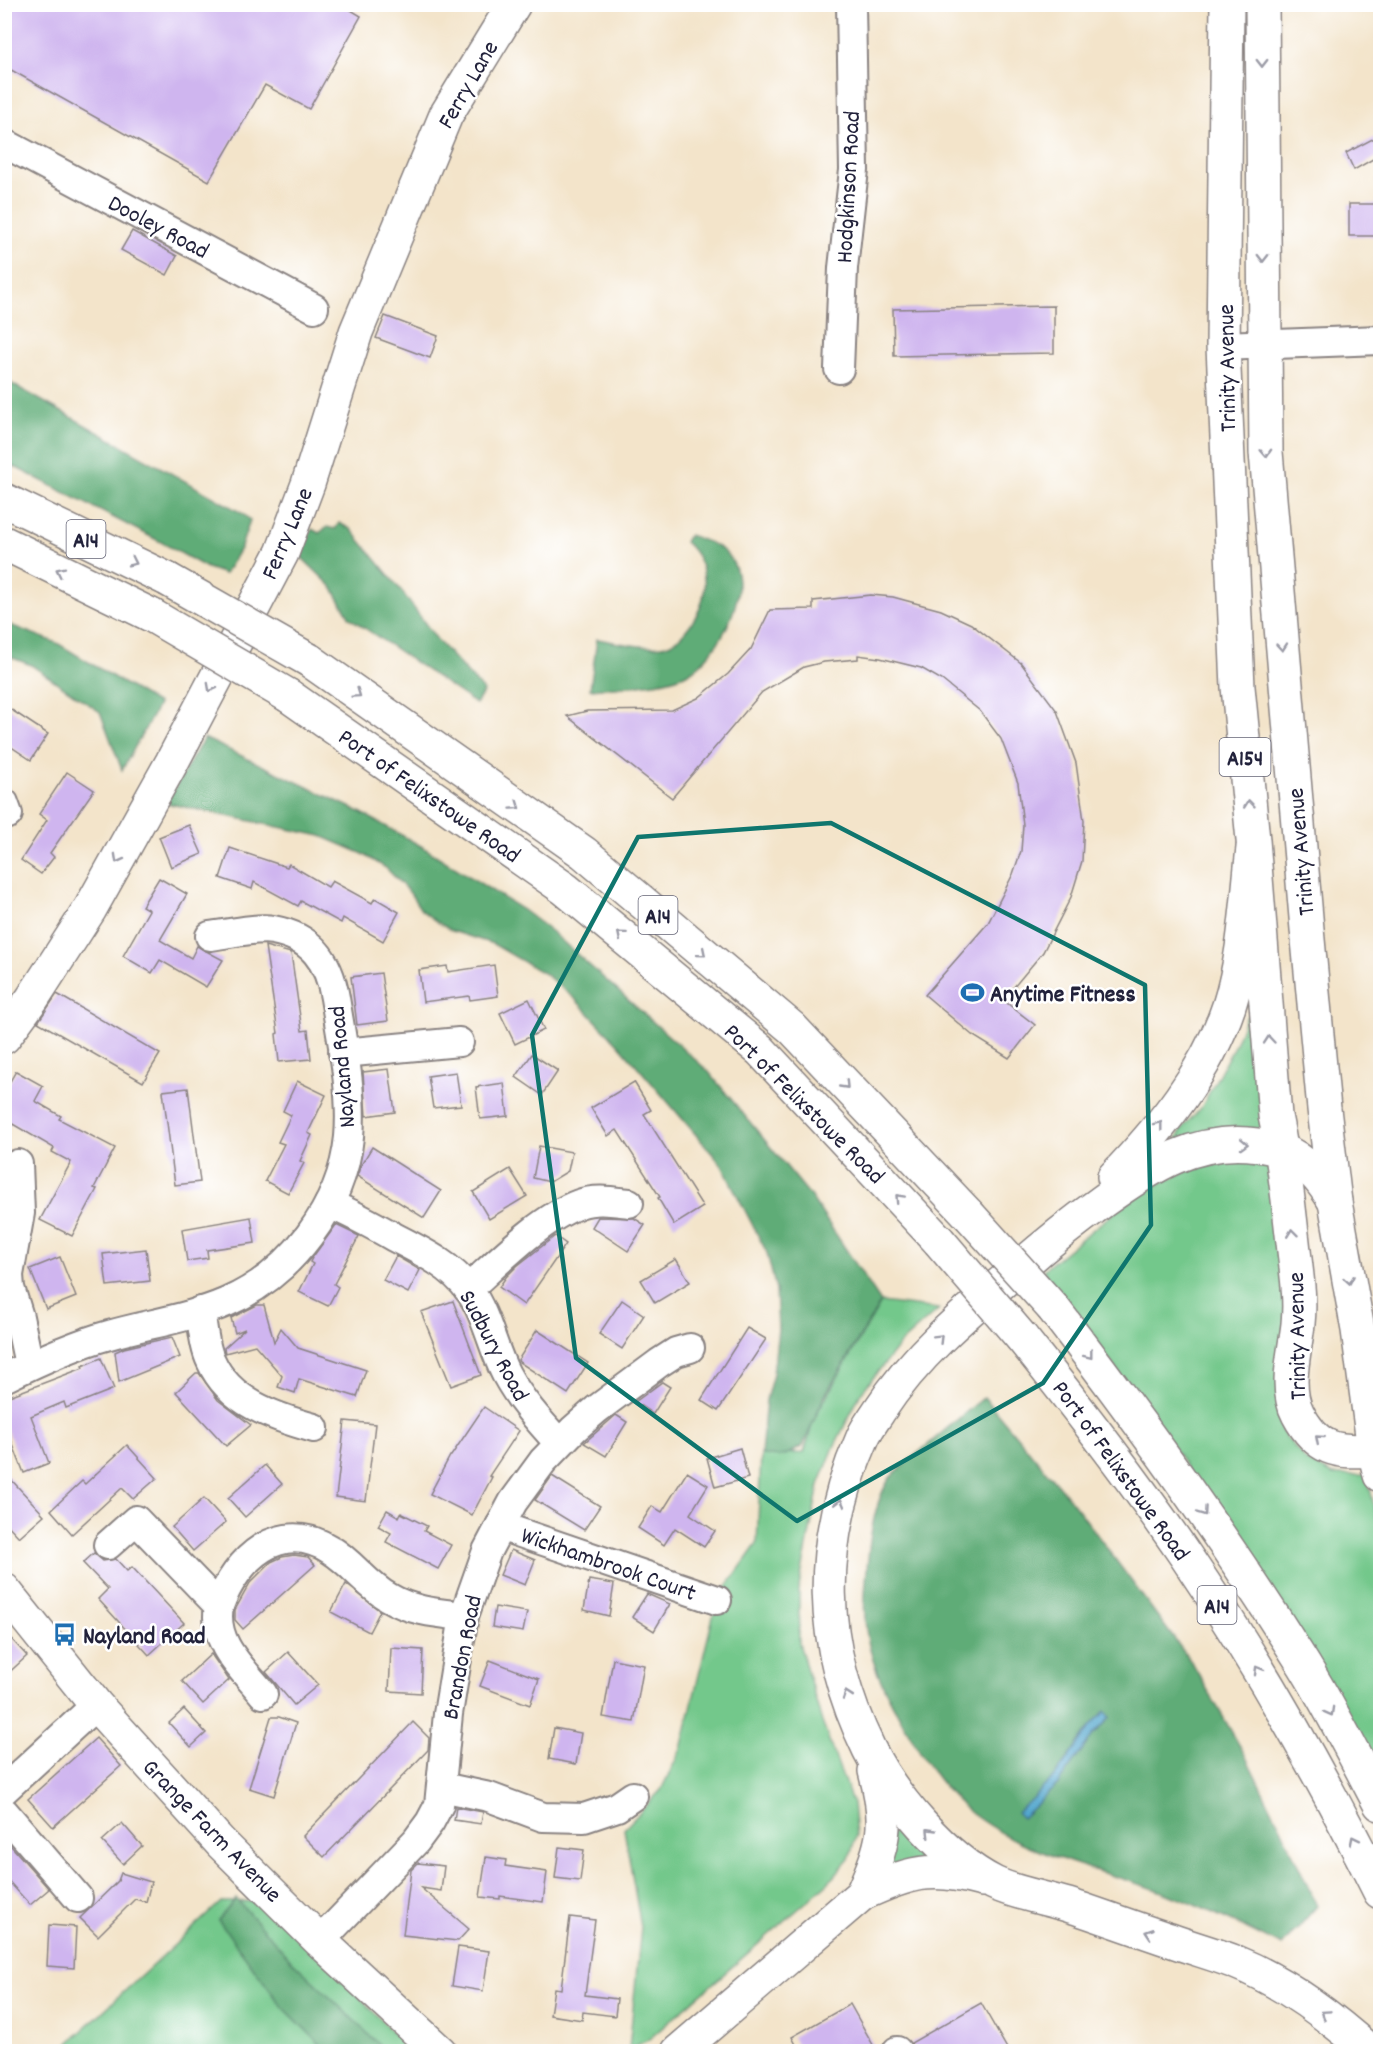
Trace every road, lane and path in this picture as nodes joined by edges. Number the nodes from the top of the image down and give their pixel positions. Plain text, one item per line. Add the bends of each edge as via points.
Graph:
1 (514, 4) edge
2 (851, 4) edge
3 (1227, 4) edge
4 (1262, 4) edge
5 (4, 143) edge
6 (314, 308) dead end
7 (1380, 340) edge
8 (1264, 345) junction
9 (1223, 346) junction
10 (839, 369) dead end
11 (4, 500) edge
12 (4, 543) edge
13 (1253, 848) junction
14 (210, 936) dead end
15 (4, 1037) edge
16 (459, 1042) dead end
17 (343, 1053) junction
18 (1282, 1150) junction
19 (18, 1164) dead end
20 (1335, 1202) junction
21 (629, 1203) dead end
22 (329, 1204) junction
23 (1063, 1230) junction
24 (468, 1289) junction
25 (200, 1311) junction
26 (1358, 1330) junction
27 (690, 1348) dead end
28 (17, 1371) edge
29 (1380, 1374) edge
30 (314, 1428) dead end
31 (559, 1443) junction
32 (1378, 1458) edge
33 (500, 1526) junction
34 (108, 1545) dead end
35 (4, 1590) edge
36 (717, 1600) dead end
37 (219, 1606) junction
38 (464, 1616) junction
39 (263, 1694) dead end
40 (96, 1705) junction
41 (869, 1749) junction
42 (442, 1787) junction
43 (4, 1790) edge
44 (633, 1796) dead end
45 (1380, 1804) edge
46 (4, 1812) edge
47 (995, 1883) junction
48 (1380, 1892) edge
49 (862, 1893) junction
50 (78, 1898) dead end
51 (320, 1941) junction
52 (440, 2052) edge
53 (678, 2052) edge
54 (1370, 2052) edge

1 -> 15 main road, Ferry Lane via 446,116 356,332 282,553 90,909
2 - 10 street, Hodgkinson Road via 854,170 843,268
3 - 9 main road, Trinity Avenue / A154
4 -> 8 main road, Trinity Avenue / A154
5 - 6 street, Dooley Road
7 - 8 street
8 - 9 street
8 -> 20 main road, Trinity Avenue / A154 via 1267,464
13 -> 9 main road, Trinity Avenue / A154 via 1238,687
11 -> 45 main road, Port of Felixstowe Road / A14, bridge via 167,579 309,660 584,853 792,1028 1053,1308 1117,1391 1233,1555 1300,1659
48 -> 12 main road, Port of Felixstowe Road / A14, bridge via 1241,1642 1171,1535 1022,1338 939,1241 760,1050 565,889 289,696 151,615
18 -> 13 main road, Trinity Avenue / A154 via 1275,1116
23 -> 13 main road via 1140,1150 1177,1103 1211,1048 1229,1006 1239,963
14 - 17 street, Nayland Road via 271,929 318,952 332,982
16 - 17 street
17 - 22 street, Nayland Road via 349,1136 339,1182
18 - 20 main road via 1318,1177
23 -> 18 main road via 1143,1172 1193,1149 1253,1144
32 -> 18 main road, Trinity Avenue / A154 via 1321,1443 1306,1426 1292,1398 1300,1306
19 - 28 street via 20,1213 9,1275 21,1324
20 -> 26 main road, Trinity Avenue / A154
21 - 24 street via 601,1200 579,1204 554,1217
22 - 24 street, Sudbury Road via 428,1255
22 - 25 street, Nayland Road via 305,1240 274,1272 227,1302
41 -> 23 main road via 840,1674 830,1630 832,1538 849,1471 865,1432 922,1356 957,1320
24 - 31 street, Sudbury Road via 519,1396
25 - 28 street, Nayland Road via 108,1335
25 - 30 street via 210,1359 231,1389 266,1412
26 - 29 street
26 - 32 main road, Trinity Avenue / A154
27 - 31 street, Brandon Road via 658,1364
31 - 33 street, Brandon Road via 528,1479
33 - 36 street, Wickhambrook Court
33 - 38 street, Brandon Road
34 - 37 street via 136,1520
35 - 40 main road, Grange Farm Avenue
37 - 38 street via 233,1576 261,1547 301,1538 315,1540 332,1550 385,1596 400,1604
37 - 39 street via 218,1633
38 - 42 street, Brandon Road via 448,1714
40 - 43 street
40 - 51 main road, Grange Farm Avenue via 221,1843
47 -> 41 main road via 957,1858 930,1833 884,1776
41 - 49 main road via 884,1806 884,1831
42 - 44 street via 489,1797 543,1817 563,1818 600,1814
42 - 51 street, Brandon Road via 439,1805 416,1842
46 - 50 street
47 - 49 main road via 965,1875 924,1872 899,1877
54 -> 47 main road via 1340,2024 1238,1963
49 - 53 main road
51 - 52 main road, Grange Farm Avenue

